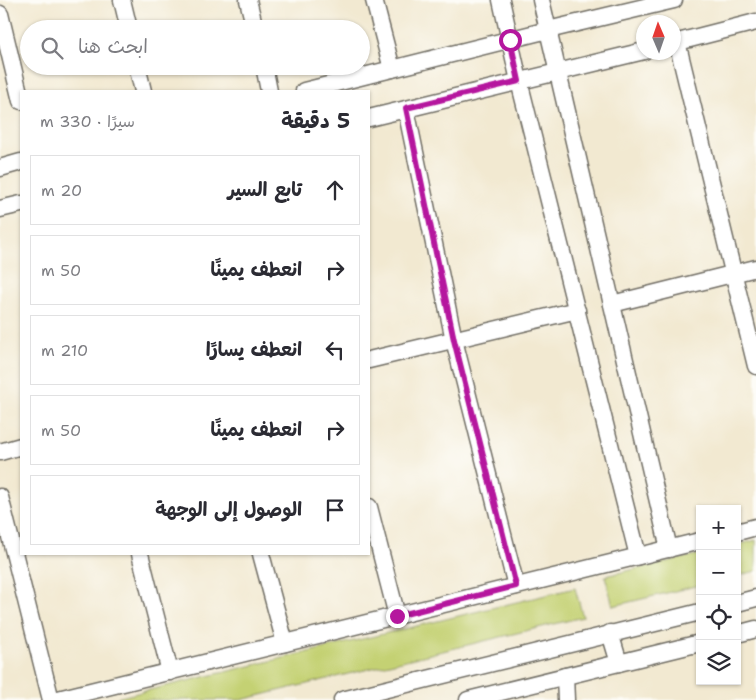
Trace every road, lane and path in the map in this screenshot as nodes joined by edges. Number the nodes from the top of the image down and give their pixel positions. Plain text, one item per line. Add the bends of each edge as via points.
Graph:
1 (122, 0) edge
2 (248, 0) edge
3 (374, 0) edge
4 (501, 0) edge
5 (541, 0) edge
6 (672, 0) edge
7 (0, 14) edge
8 (127, 20) edge
9 (253, 20) edge
10 (756, 22) edge
11 (548, 30) junction
12 (510, 40) junction
13 (681, 41) edge
14 (636, 53) edge
15 (679, 60) edge
16 (392, 69) junction
17 (558, 72) junction
18 (370, 74) edge
19 (139, 75) edge
20 (266, 75) edge
21 (368, 75) edge
22 (519, 81) junction
23 (143, 90) edge
24 (270, 90) edge
25 (308, 90) edge
26 (20, 97) edge
27 (406, 108) junction
28 (370, 118) edge
29 (20, 162) edge
30 (0, 168) edge
31 (20, 204) edge
32 (0, 209) edge
33 (756, 268) edge
34 (734, 274) junction
35 (612, 304) junction
36 (576, 310) junction
37 (454, 340) junction
38 (370, 360) edge
39 (756, 366) edge
40 (20, 446) edge
41 (0, 452) edge
42 (0, 497) edge
43 (370, 511) edge
44 (756, 527) edge
45 (741, 531) edge
46 (696, 542) edge
47 (669, 549) junction
48 (140, 555) edge
49 (261, 555) edge
50 (638, 556) junction
51 (516, 586) junction
52 (756, 598) edge
53 (741, 602) edge
54 (696, 613) edge
55 (397, 616) junction
56 (756, 629) edge
57 (610, 633) junction
58 (741, 633) edge
59 (285, 643) junction
60 (696, 644) edge
61 (619, 663) junction
62 (170, 672) junction
63 (565, 676) junction
64 (52, 700) edge
65 (342, 700) edge
66 (468, 700) edge
67 (566, 700) edge

1 - 8 street
2 - 9 street
3 - 16 street
4 - 12 street
5 - 11 street
6 - 11 street
7 - 26 street
10 - 13 street
11 - 12 street
11 - 17 street
12 - 16 street
12 - 22 street
14 - 17 street
15 - 34 street
16 - 18 street
17 - 22 street
17 - 35 street
19 - 23 street
20 - 24 street
21 - 25 street
22 - 27 street
22 - 36 street
27 - 28 street
27 - 37 street
29 - 30 street
31 - 32 street
33 - 34 street
34 - 35 street
34 - 39 street
35 - 47 street
36 - 37 street
36 - 50 street
37 - 38 street
37 - 51 street
40 - 41 street
42 - 64 street
43 - 55 street
44 - 45 street
46 - 47 street
47 - 50 street
48 - 62 street
49 - 59 street
50 - 51 street
51 - 55 street
52 - 53 street
54 - 57 street
55 - 59 street
56 - 58 street
57 - 61 street
57 - 65 street
59 - 62 street
60 - 61 street
61 - 63 street
62 - 64 street
63 - 66 street
63 - 67 street

